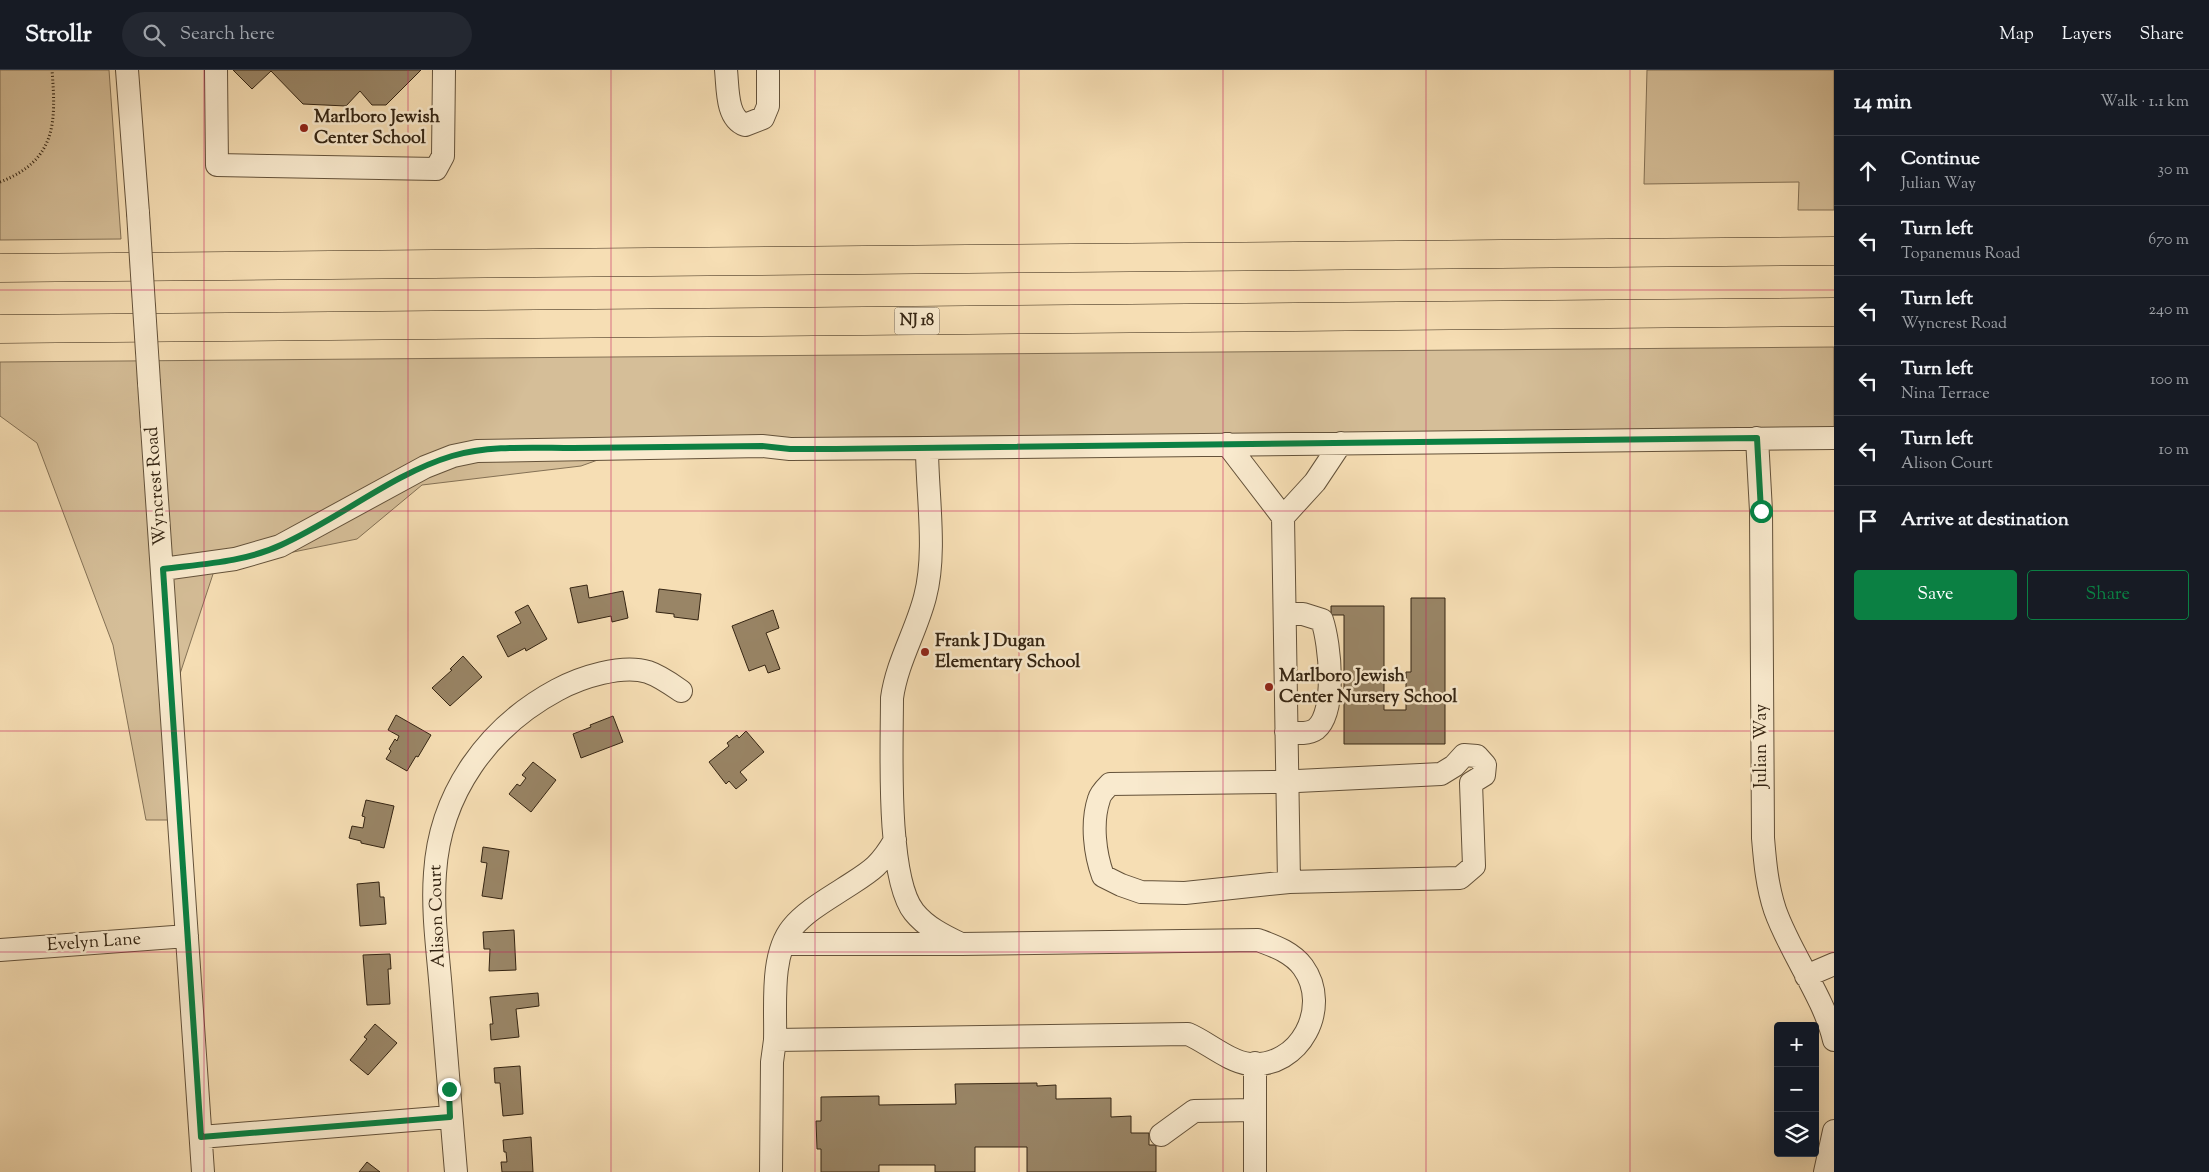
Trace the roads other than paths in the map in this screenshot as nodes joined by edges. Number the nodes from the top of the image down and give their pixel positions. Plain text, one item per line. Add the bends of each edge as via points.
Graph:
1 (127, 70) edge
2 (216, 70) edge
3 (444, 70) edge
4 (726, 70) edge
5 (768, 70) edge
6 (1834, 251) edge
7 (0, 268) edge
8 (1834, 312) edge
9 (0, 329) edge
10 (1757, 438) junction
11 (1834, 438) edge
12 (1341, 442) junction
13 (1227, 444) junction
14 (927, 448) junction
15 (1283, 517) junction
16 (163, 569) junction
17 (1285, 614) junction
18 (681, 691) dead end
19 (1286, 732) junction
20 (1287, 781) junction
21 (895, 840) junction
22 (1289, 882) junction
23 (187, 936) junction
24 (784, 944) junction
25 (961, 944) junction
26 (0, 950) edge
27 (1834, 964) edge
28 (1806, 976) junction
29 (775, 1040) junction
30 (1834, 1040) edge
31 (1255, 1063) junction
32 (1255, 1110) junction
33 (450, 1117) junction
34 (1834, 1131) edge
35 (1161, 1135) dead end
36 (201, 1137) junction
37 (203, 1172) edge
38 (456, 1172) edge
39 (770, 1172) edge
40 (1255, 1172) edge
41 (1825, 1172) edge

1 - 16 street, Wyncrest Road, bridge
2 - 3 street via 217,165 436,169 443,156
4 - 5 street via 732,113 738,123 745,126 762,118 768,106
6 - 7 highway
8 - 9 highway, NJ 18
10 - 11 street
10 - 12 street
10 - 28 street, Julian Way via 1761,511 1763,838 1766,870 1776,911
12 - 13 street
12 - 15 street via 1315,482
13 - 14 street
13 - 15 street
14 - 16 street via 790,449 752,446 477,450 425,467 280,546 235,559
14 - 21 street via 931,561 925,596 894,678 892,698
15 - 17 street
16 - 23 street, Wyncrest Road
17 - 19 street
17 - 19 street via 1303,614 1322,620 1328,636 1330,702 1325,720 1315,730
18 - 33 street, Alison Court via 658,676 638,670 612,671 573,682 541,698 514,717 485,746 465,774 444,821 435,874
19 - 20 street
20 - 22 street
20 - 22 street via 1110,784 1099,798 1096,859 1103,876 1141,892 1185,893
20 - 22 street via 1441,774 1464,755 1477,756 1485,765 1484,775 1471,783 1474,866 1460,878
21 - 24 street via 884,859 871,872 809,912 791,929
21 - 25 street via 905,894 914,912 939,934
23 - 26 street, Evelyn Lane
23 - 36 street, Wyncrest Road
24 - 25 street
24 - 29 street via 778,957
25 - 31 street via 1258,940 1282,949 1303,966 1313,985 1315,1010 1307,1031 1292,1051 1272,1061
27 - 28 street
28 - 30 street, Julian Way
29 - 31 street via 1188,1034 1227,1056
29 - 39 street
31 - 32 street
32 - 35 street via 1194,1111
32 - 40 street
33 - 36 street
33 - 38 street, Alison Court
34 - 41 street
36 - 37 street, Wyncrest Road

